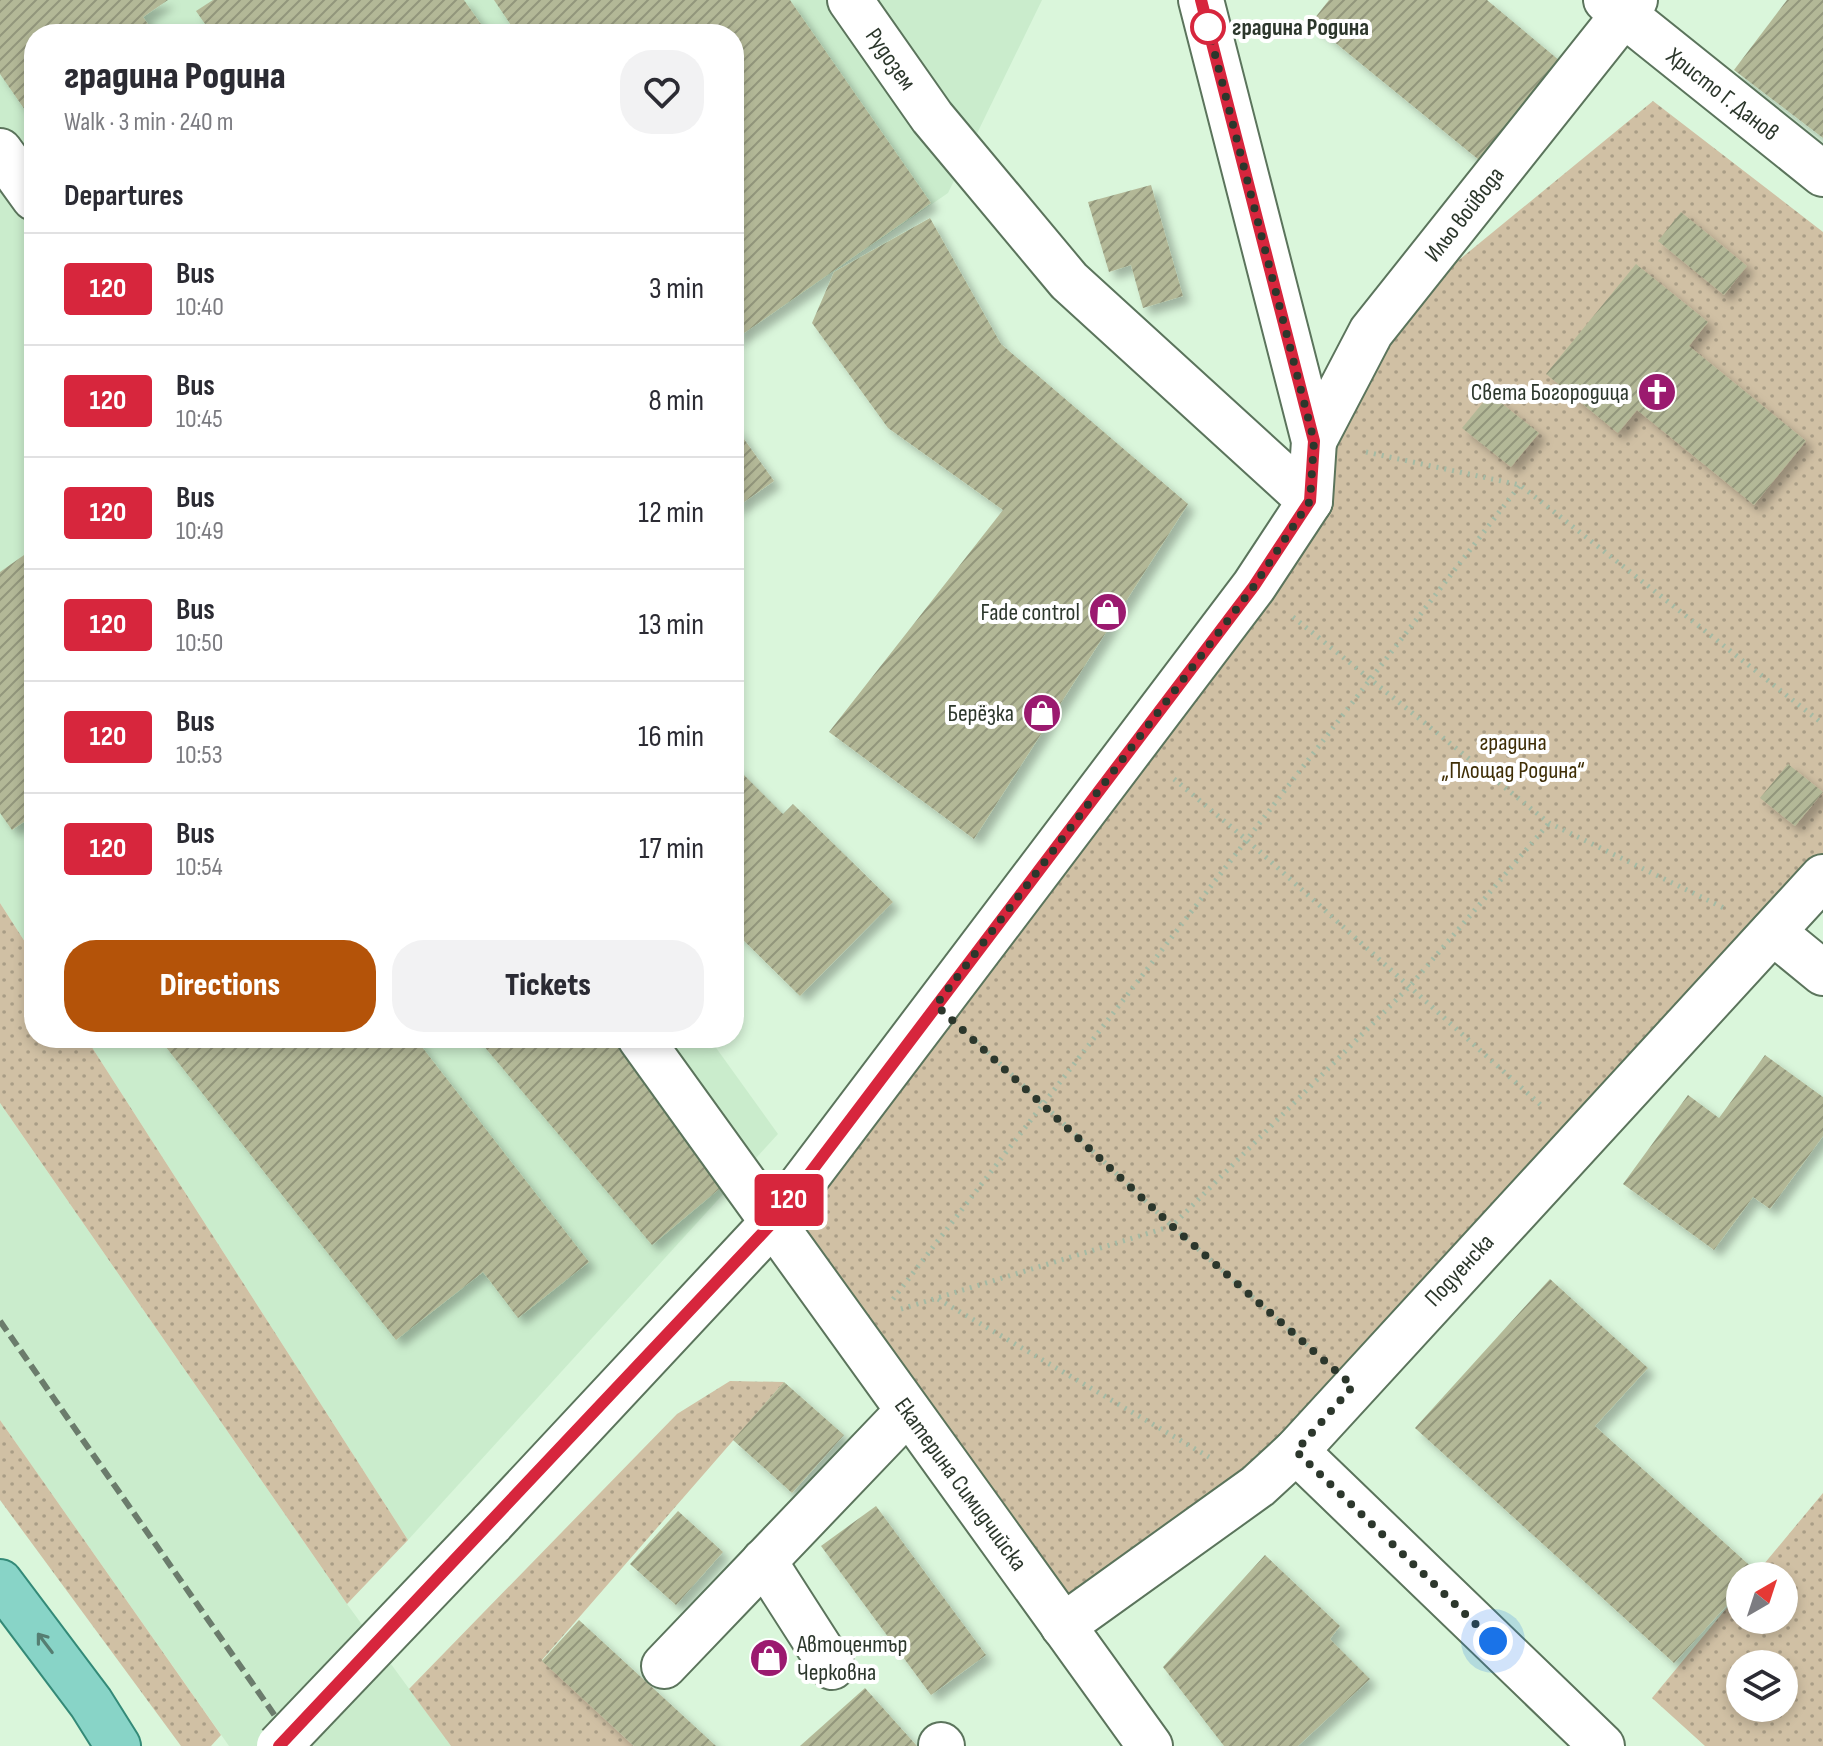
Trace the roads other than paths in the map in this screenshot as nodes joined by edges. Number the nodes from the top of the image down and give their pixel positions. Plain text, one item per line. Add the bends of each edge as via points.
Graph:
1 (850, 0) edge
2 (1201, 0) edge
3 (1621, 5) edge
4 (0, 151) edge
5 (1823, 174) edge
6 (24, 184) edge
7 (1314, 441) junction
8 (1310, 501) junction
9 (1823, 877) edge
10 (1773, 932) junction
11 (1823, 973) edge
12 (647, 1048) edge
13 (773, 1222) junction
14 (908, 1411) junction
15 (1296, 1451) junction
16 (764, 1561) junction
17 (0, 1582) edge
18 (1063, 1626) junction
19 (664, 1666) dead end
20 (832, 1667) dead end
21 (91, 1703) junction
22 (118, 1746) edge
23 (126, 1746) edge
24 (279, 1746) edge
25 (1150, 1746) edge
26 (1602, 1746) edge

1 - 8 street, Рудозем via 932,117 1069,281
2 - 7 street
3 - 5 street, Христо Г. Данов
3 - 7 street, Ильо войвода via 1371,332
4 - 6 street
7 - 8 street
8 - 13 street via 1254,586
9 - 10 street, Подуенска
10 - 11 street
10 - 15 street, Подуенска
12 - 13 street, Екатерина Симидчийска
13 - 14 street, Екатерина Симидчийска via 864,1320
13 - 24 street, bridge
14 - 16 street
14 - 18 street, Екатерина Симидчийска
15 - 18 street, Подуенска via 1258,1486
15 - 26 street
16 - 19 street
16 - 20 street
21 -> 17 main road
18 - 25 street, Екатерина Симидчийска
21 - 22 main road
21 - 23 main road

